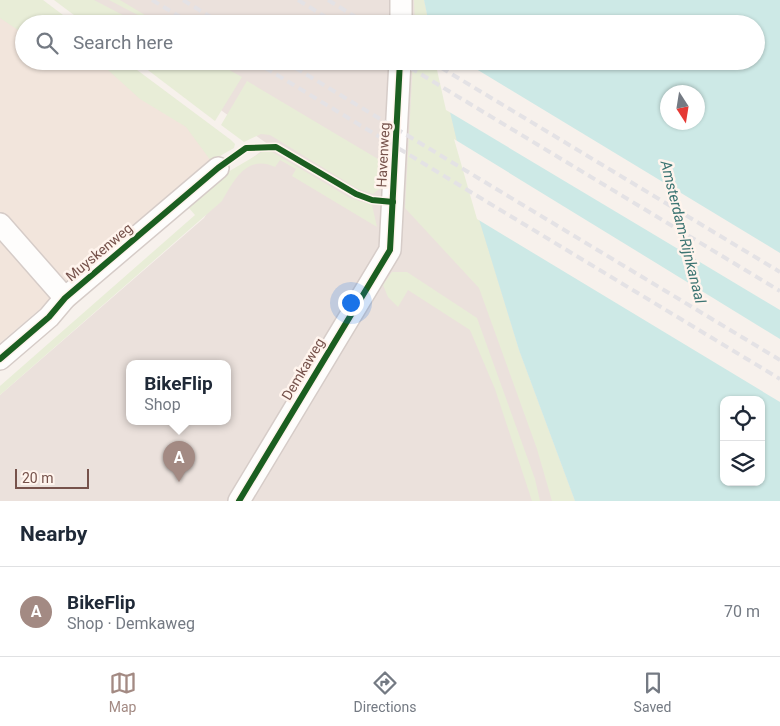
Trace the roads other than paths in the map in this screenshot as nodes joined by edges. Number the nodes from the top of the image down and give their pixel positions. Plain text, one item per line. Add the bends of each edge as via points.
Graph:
1 (401, 0) edge
2 (401, 15) edge
3 (400, 70) edge
4 (218, 168) dead end
5 (0, 224) edge
6 (390, 250) joint
7 (65, 298) junction
8 (0, 360) edge
9 (239, 501) edge

1 - 2 street
3 - 6 street, Havenweg
4 - 7 street, Muyskenweg
5 - 7 street
6 - 9 street, Demkaweg
7 - 8 street, Muyskenweg via 49,317

